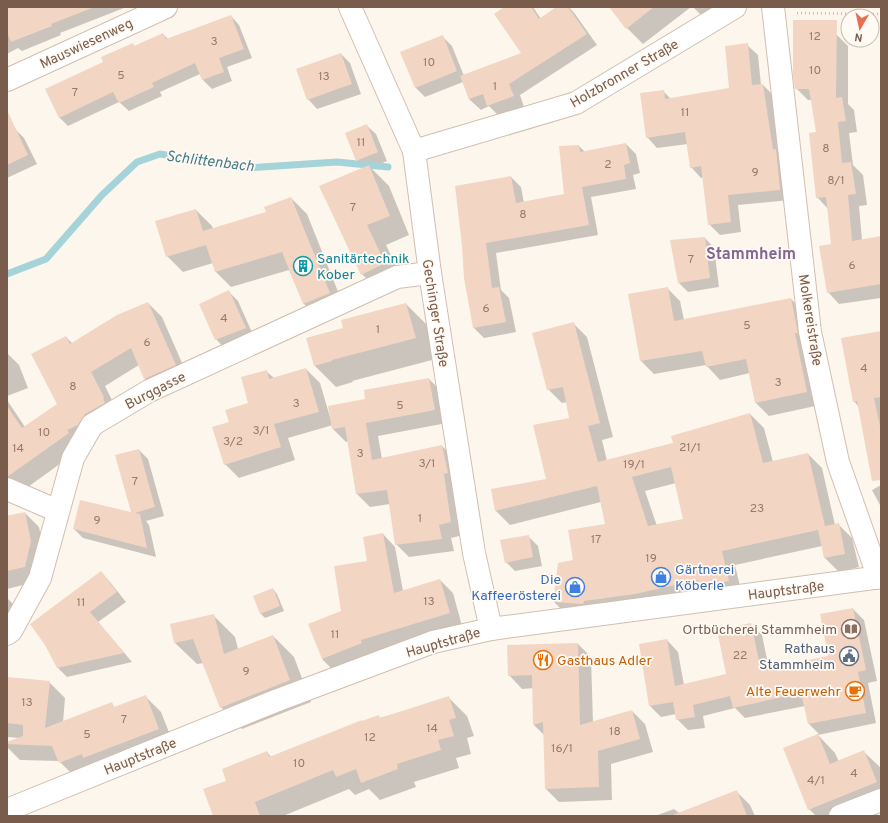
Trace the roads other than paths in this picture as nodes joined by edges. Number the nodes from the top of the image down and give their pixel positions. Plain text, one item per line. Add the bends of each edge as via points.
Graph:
1 (166, 7) edge
2 (350, 7) edge
3 (735, 7) edge
4 (774, 10) edge
5 (7, 80) edge
6 (414, 151) junction
7 (430, 273) junction
8 (7, 489) edge
9 (58, 511) junction
10 (878, 578) edge
11 (491, 629) junction
12 (7, 634) edge
13 (881, 800) edge
14 (7, 810) edge
15 (840, 816) edge

1 - 5 street, Mauswiesenweg
2 - 6 street, Gechinger Straße
3 - 6 street, Holzbronner Straße via 576,103
4 - 10 street, Molkereistraße via 810,332 838,462
6 - 7 street, Gechinger Straße
7 - 9 street, Burggasse via 397,277 149,391 92,425 73,458
7 - 11 street, Gechinger Straße via 474,553
8 - 9 street
9 - 12 street, Burggasse via 40,578
10 - 11 street, Hauptstraße
11 - 14 street, Hauptstraße via 433,642 278,700
13 - 15 street

